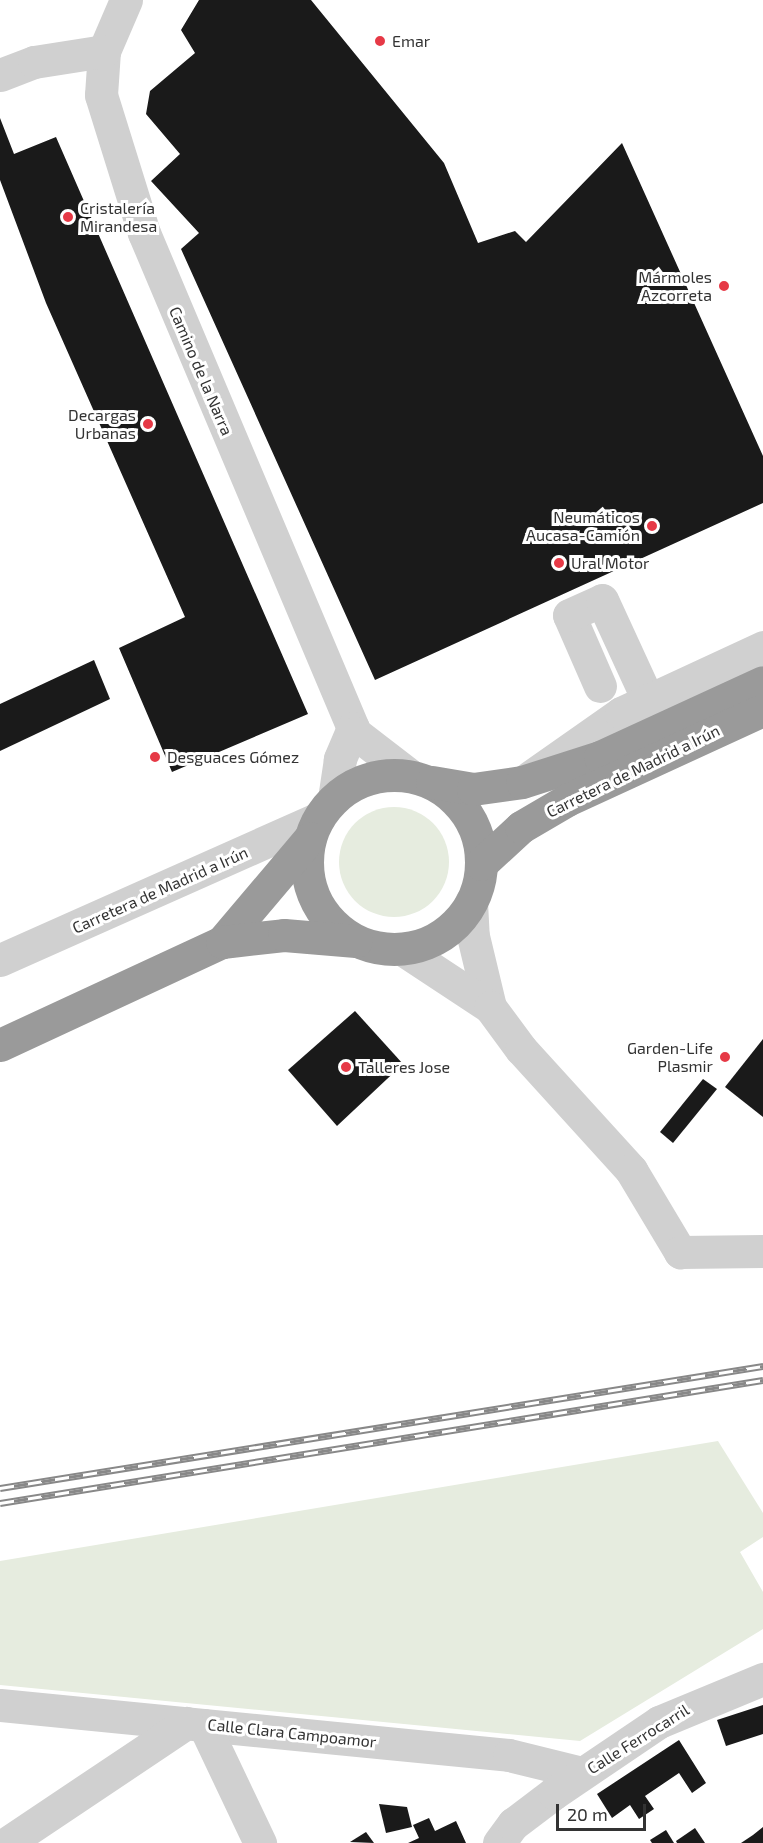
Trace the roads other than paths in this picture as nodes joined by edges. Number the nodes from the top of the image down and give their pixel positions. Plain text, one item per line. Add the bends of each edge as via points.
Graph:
1 (121, 3) edge
2 (104, 51) junction
3 (0, 75) edge
4 (763, 647) edge
5 (763, 682) edge
6 (600, 686) dead end
7 (648, 700) junction
8 (763, 710) edge
9 (355, 733) junction
10 (415, 777) junction
11 (522, 782) junction
12 (321, 819) junction
13 (481, 864) junction
14 (471, 902) junction
15 (358, 941) junction
16 (222, 942) junction
17 (402, 949) junction
18 (0, 960) edge
19 (490, 1007) junction
20 (0, 1045) edge
21 (763, 1251) edge
22 (763, 1679) edge
23 (0, 1705) edge
24 (195, 1724) junction
25 (582, 1773) junction
26 (8, 1843) edge
27 (260, 1843) edge
28 (499, 1843) edge

1 - 2 street, Camino de la Narra
2 - 3 street via 34,62
2 - 9 street, Camino de la Narra via 101,94 144,233 332,666
4 - 7 street, Carretera de Madrid a Irún
5 - 11 highway, Carretera de Madrid a Irún via 600,757
6 - 7 street via 570,615 602,600
7 - 11 street, Carretera de Madrid a Irún
8 - 13 highway, Carretera de Madrid a Irún via 567,800 520,828
9 - 10 street
9 - 12 street via 340,759
10 - 11 highway, Carretera de Madrid a Irún via 473,789
10 - 12 highway via 371,778
10 - 13 highway via 466,813
12 - 15 highway via 307,873 315,898 329,921
12 - 16 highway
12 - 18 street, Carretera de Madrid a Irún
13 - 14 highway
14 - 17 highway via 454,925 430,941
14 - 19 street via 473,936
15 - 16 highway via 284,935
15 - 17 highway
16 - 20 highway
17 - 19 street
19 - 21 street via 520,1049 632,1170 680,1252
22 - 25 street, Calle Ferrocarril via 695,1703
23 - 24 street, Calle Clara Campoamor
24 - 25 street, Calle Clara Campoamor via 509,1755
24 - 26 street
24 - 27 street
25 - 28 street, Calle Ferrocarril via 513,1824

